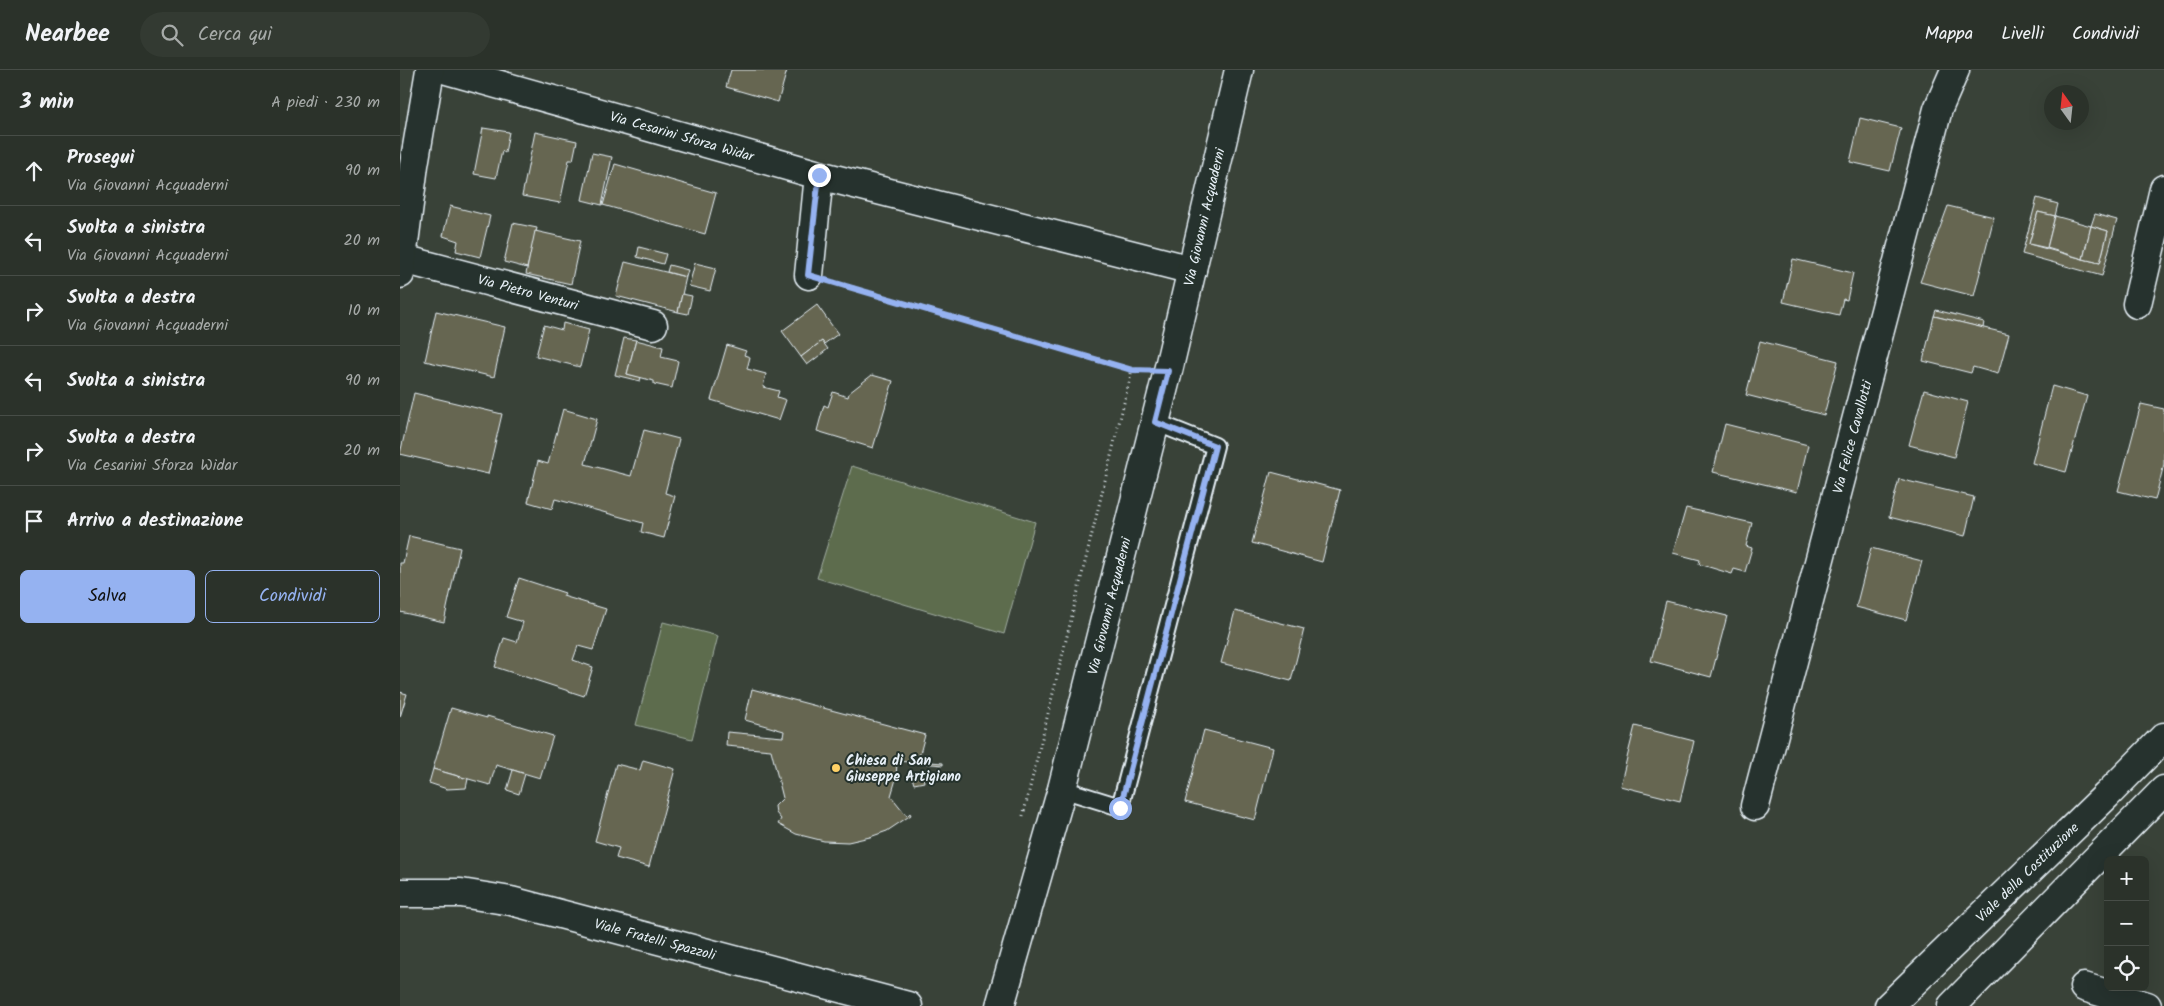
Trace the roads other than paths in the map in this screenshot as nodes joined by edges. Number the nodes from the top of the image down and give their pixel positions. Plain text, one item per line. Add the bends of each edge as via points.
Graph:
1 (430, 70) edge
2 (448, 70) edge
3 (1239, 70) edge
4 (1955, 70) edge
5 (819, 175) junction
6 (2164, 189) edge
7 (401, 266) edge
8 (1192, 270) junction
9 (808, 275) road end
10 (2137, 304) dead end
11 (653, 326) dead end
12 (1155, 422) junction
13 (2164, 737) edge
14 (1062, 789) junction
15 (2164, 790) edge
16 (1755, 806) dead end
17 (400, 893) edge
18 (2084, 987) dead end
19 (908, 1006) edge
20 (1000, 1006) edge
21 (1888, 1006) edge
22 (1952, 1006) edge
23 (2147, 1006) edge

1 - 7 main road
2 - 5 main road, Via Cesarini Sforza Widar
3 - 8 main road, Via Giovanni Acquaderni
4 - 16 main road, Via Felice Cavallotti via 1938,109
5 - 8 main road, Via Cesarini Sforza Widar
5 - 9 main road
6 - 10 main road
7 - 11 main road, Via Pietro Venturi
8 - 12 main road, Via Giovanni Acquaderni
12 - 14 main road, Via Giovanni Acquaderni
12 - 14 lane via 1215,446 1120,808
13 - 21 main road, Viale della Costituzione
14 - 20 main road, Via Giovanni Acquaderni
15 - 22 main road
17 - 19 main road, Viale Fratelli Spazzoli via 461,893 511,901
18 - 23 main road

